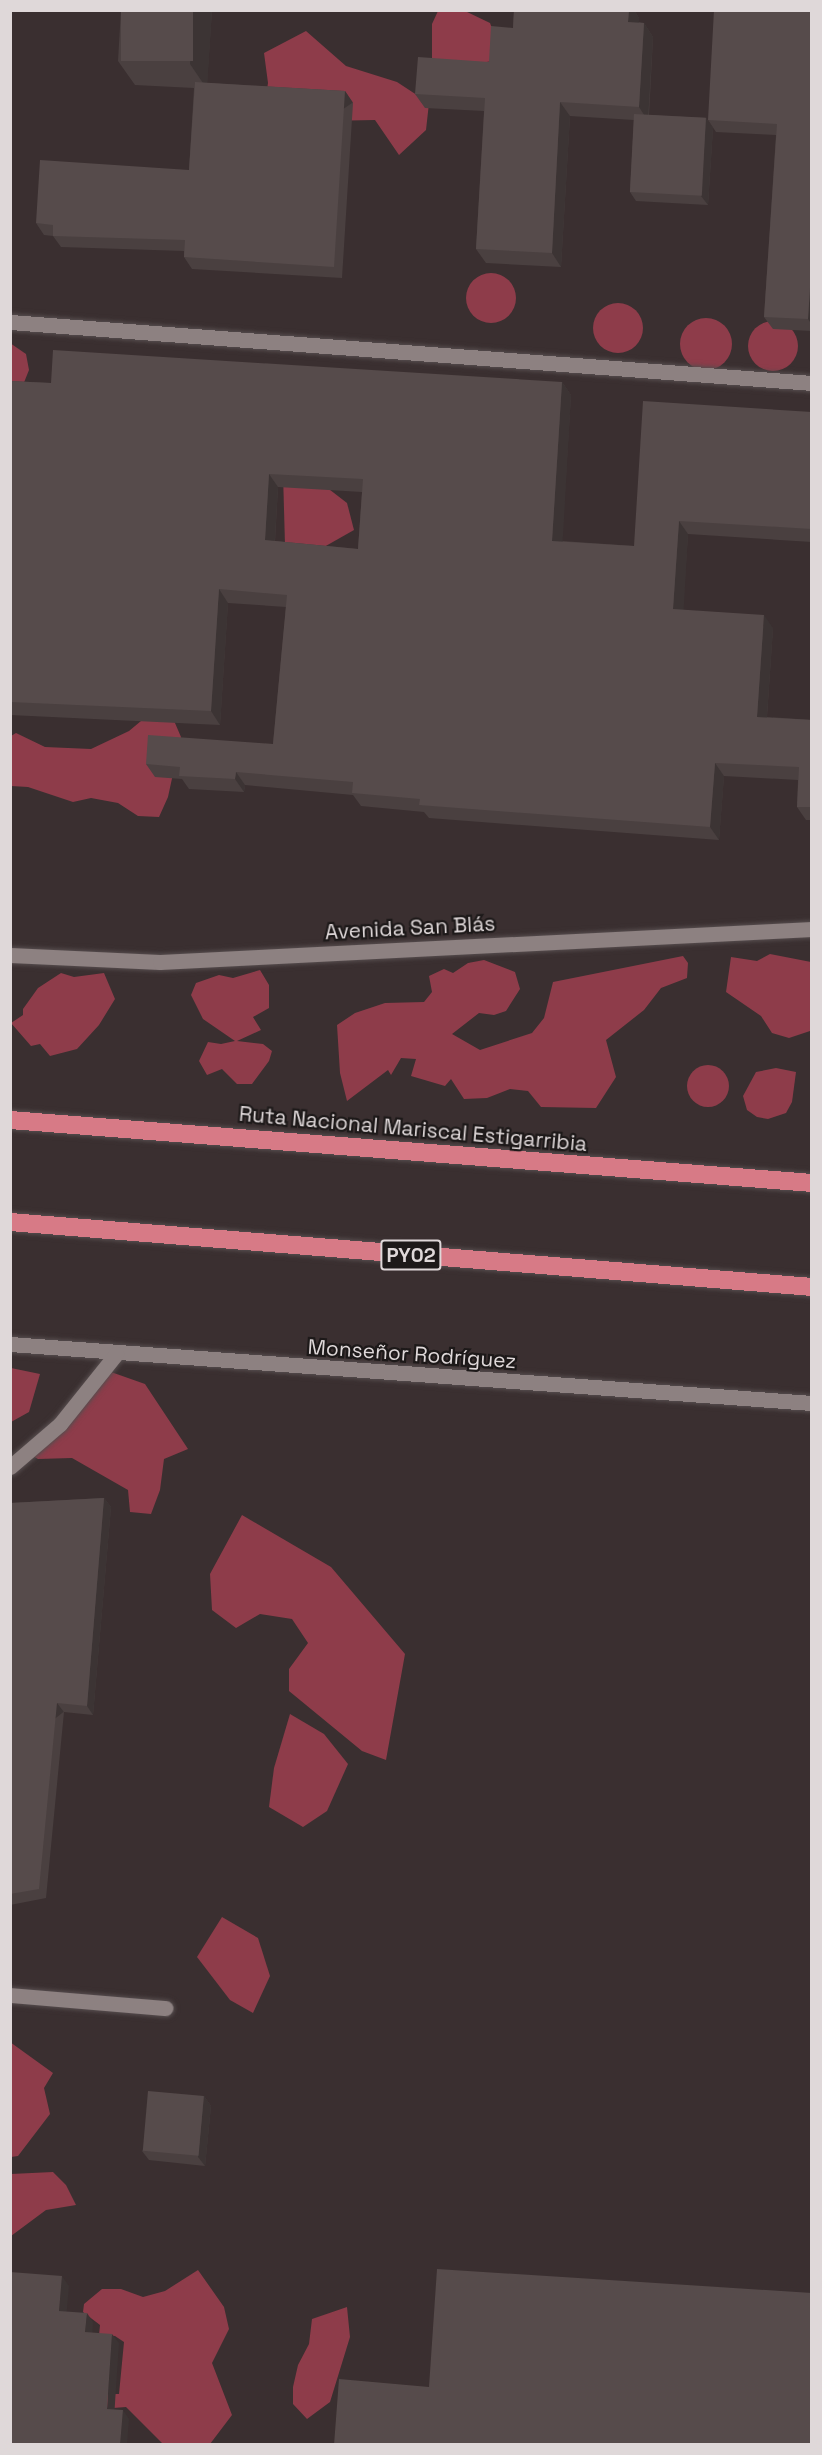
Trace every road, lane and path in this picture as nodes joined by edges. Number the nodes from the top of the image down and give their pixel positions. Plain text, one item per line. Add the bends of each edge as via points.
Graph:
1 (10, 322) edge
2 (812, 383) edge
3 (812, 929) edge
4 (10, 955) edge
5 (10, 1119) edge
6 (812, 1183) edge
7 (10, 1222) edge
8 (812, 1287) edge
9 (10, 1344) edge
10 (116, 1354) junction
11 (812, 1403) edge
12 (10, 1467) edge
13 (10, 1995) edge
14 (165, 2008) dead end

1 - 2 street
3 - 4 street, Avenida San Blás via 160,962
5 - 6 highway, Ruta Nacional Mariscal Estigarribia
7 - 8 highway, PY02
9 - 10 street, Monseñor Rodríguez
10 - 11 street, Monseñor Rodríguez
10 - 12 street via 60,1424
13 - 14 street

